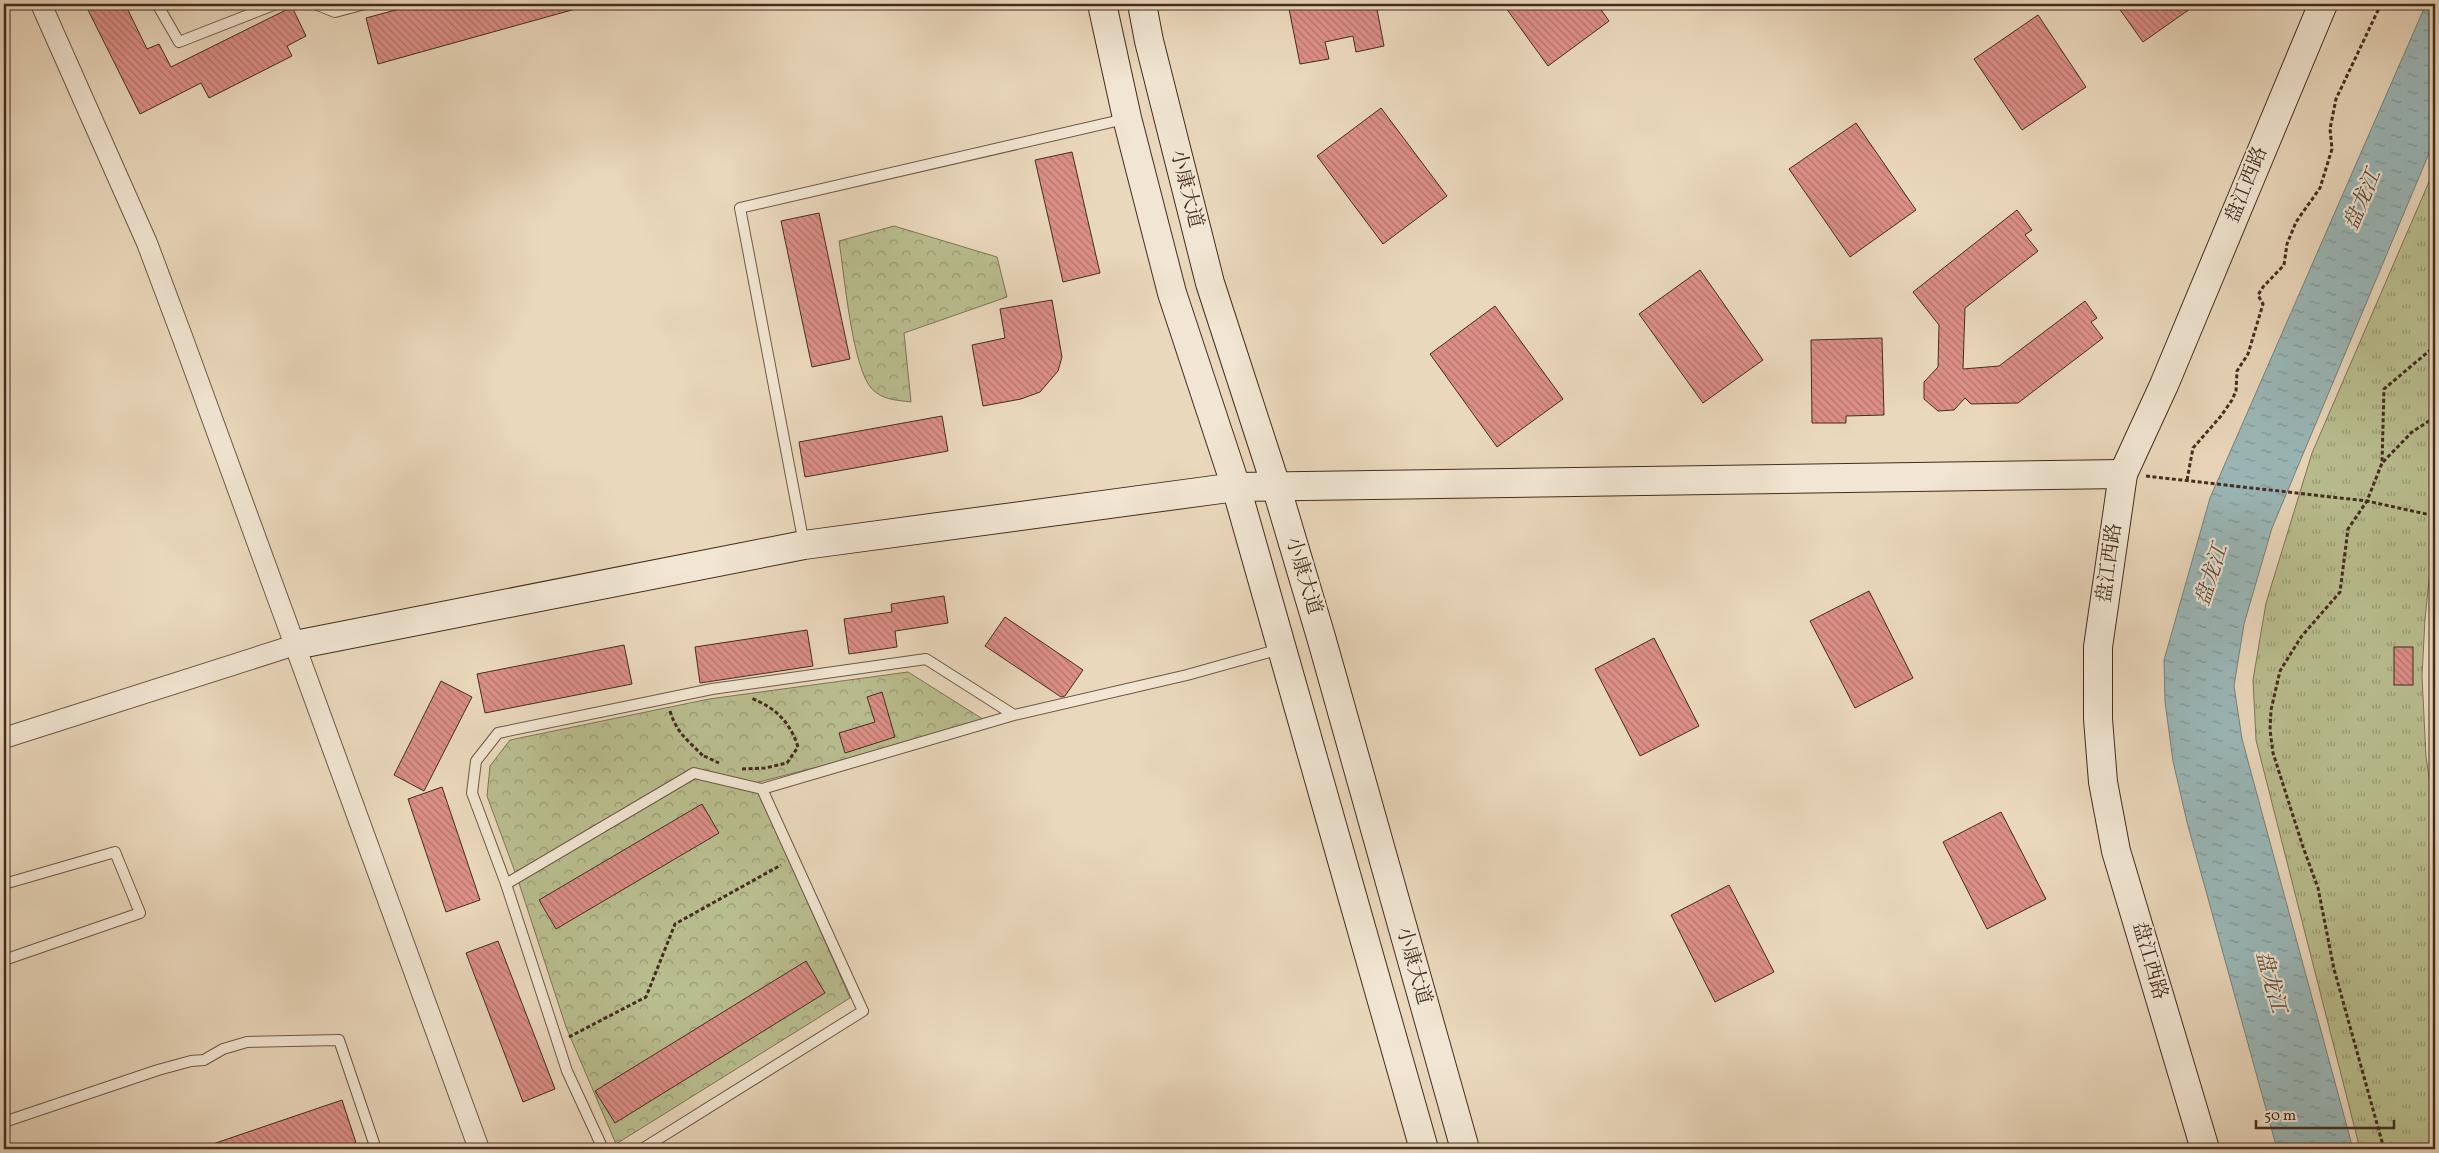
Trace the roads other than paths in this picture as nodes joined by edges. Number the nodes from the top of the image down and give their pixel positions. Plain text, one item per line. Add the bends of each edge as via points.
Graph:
1 (41, 4) edge
2 (157, 4) edge
3 (276, 4) edge
4 (315, 4) edge
5 (365, 4) edge
6 (1102, 4) edge
7 (1142, 4) edge
8 (2322, 4) edge
9 (1127, 118) junction
10 (2122, 474) junction
11 (1236, 486) junction
12 (1276, 486) junction
13 (804, 546) junction
14 (295, 645) junction
15 (1283, 648) junction
16 (1014, 715) junction
17 (4, 738) edge
18 (762, 789) junction
19 (4, 884) edge
20 (506, 884) junction
21 (4, 960) edge
22 (4, 1122) edge
23 (376, 1149) edge
24 (479, 1149) edge
25 (602, 1149) edge
26 (642, 1149) edge
27 (1424, 1149) edge
28 (1465, 1149) edge
29 (2204, 1149) edge

1 - 14 street via 147,243
2 - 3 lane via 179,42
4 - 5 lane via 335,12
6 - 9 street, 小康大道
7 - 12 street, 小康大道 via 1210,283
8 - 10 street, 盘江西路 via 2164,385
9 - 11 street, 小康大道 via 1172,293
9 - 13 lane via 740,208
10 - 12 street
10 - 29 street, 盘江西路 via 2098,647 2098,719 2104,782 2116,851
11 - 12 street
11 - 13 street
11 - 15 street, 小康大道
12 - 28 street, 小康大道
13 - 14 street
14 - 17 street
14 - 24 street
15 - 16 lane via 1187,675
15 - 27 street, 小康大道
16 - 18 lane
16 - 20 lane via 926,659 712,689 498,733 476,761 472,793
18 - 20 lane via 694,773
18 - 26 lane via 863,1011
19 - 21 lane via 114,852 140,913
20 - 25 lane via 567,1072
22 - 23 lane via 158,1070 204,1060 223,1049 247,1042 339,1040

